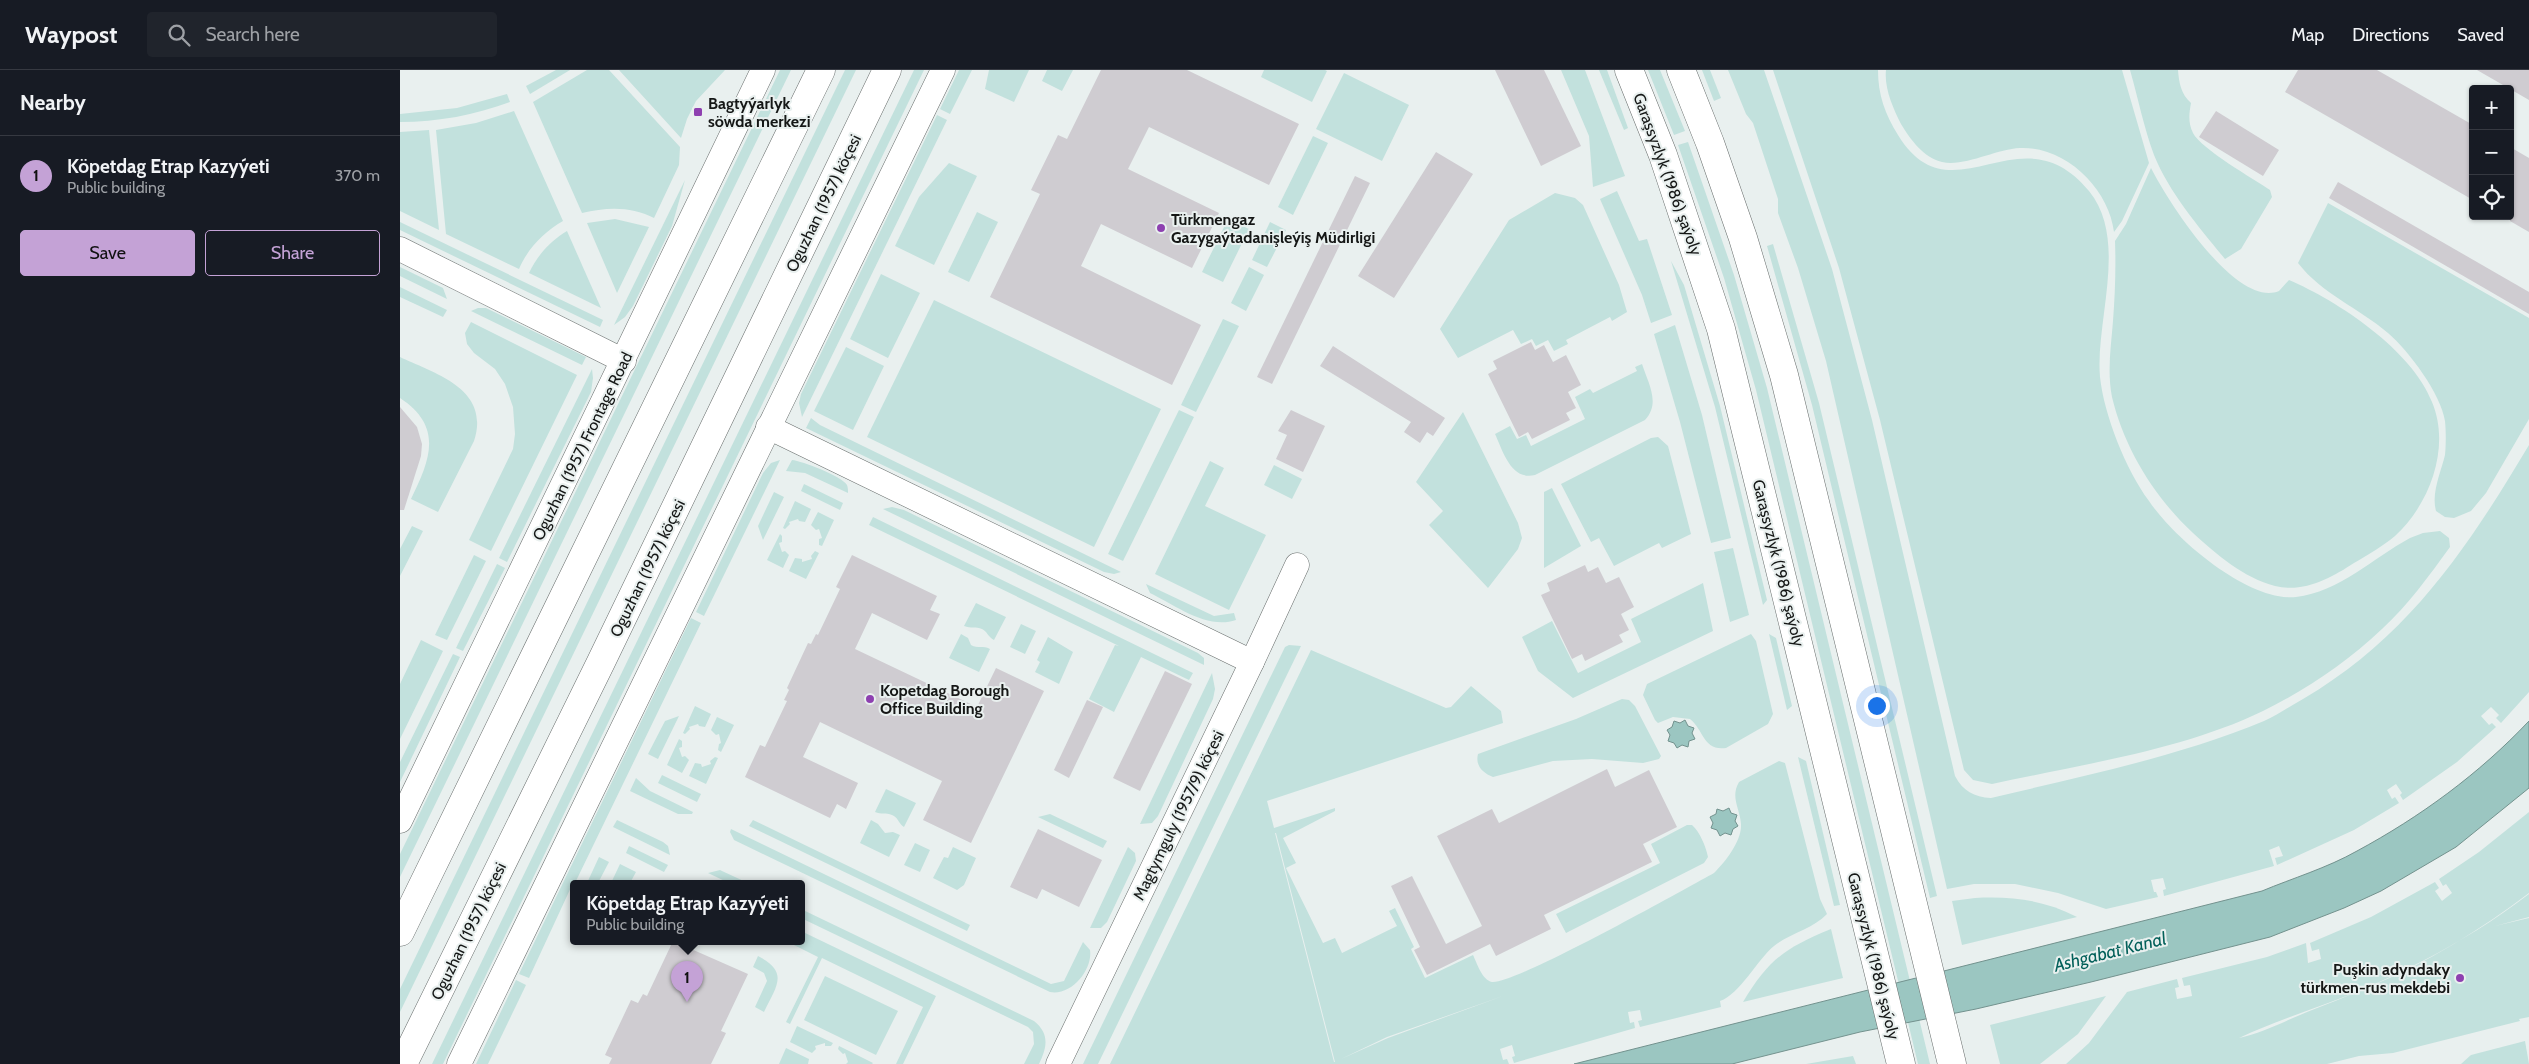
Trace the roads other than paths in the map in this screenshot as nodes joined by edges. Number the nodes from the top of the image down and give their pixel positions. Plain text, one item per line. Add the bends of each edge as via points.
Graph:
1 (763, 70) edge
2 (821, 70) edge
3 (887, 70) edge
4 (943, 70) edge
5 (1629, 70) edge
6 (1681, 70) edge
7 (400, 249) edge
8 (624, 360) junction
9 (768, 427) junction
10 (1297, 565) dead end
11 (1252, 662) junction
12 (400, 822) edge
13 (400, 932) edge
14 (403, 1064) edge
15 (458, 1064) edge
16 (1058, 1064) edge
17 (1901, 1064) edge
18 (1952, 1064) edge

1 - 8 street, Oguzhan (1957) Frontage Road
2 - 13 main road
3 - 14 main road, Oguzhan (1957) köçesi
4 - 9 street
5 - 17 main road, Garaşsyzlyk (1986) şaýoly via 1663,155 1721,328
6 - 18 main road via 1740,229 1779,358
7 - 8 street
8 - 12 street, Oguzhan (1957) Frontage Road
9 - 11 street
9 - 15 street
10 - 11 street, Magtymguly (1957/9) köçesi
11 - 16 street, Magtymguly (1957/9) köçesi

